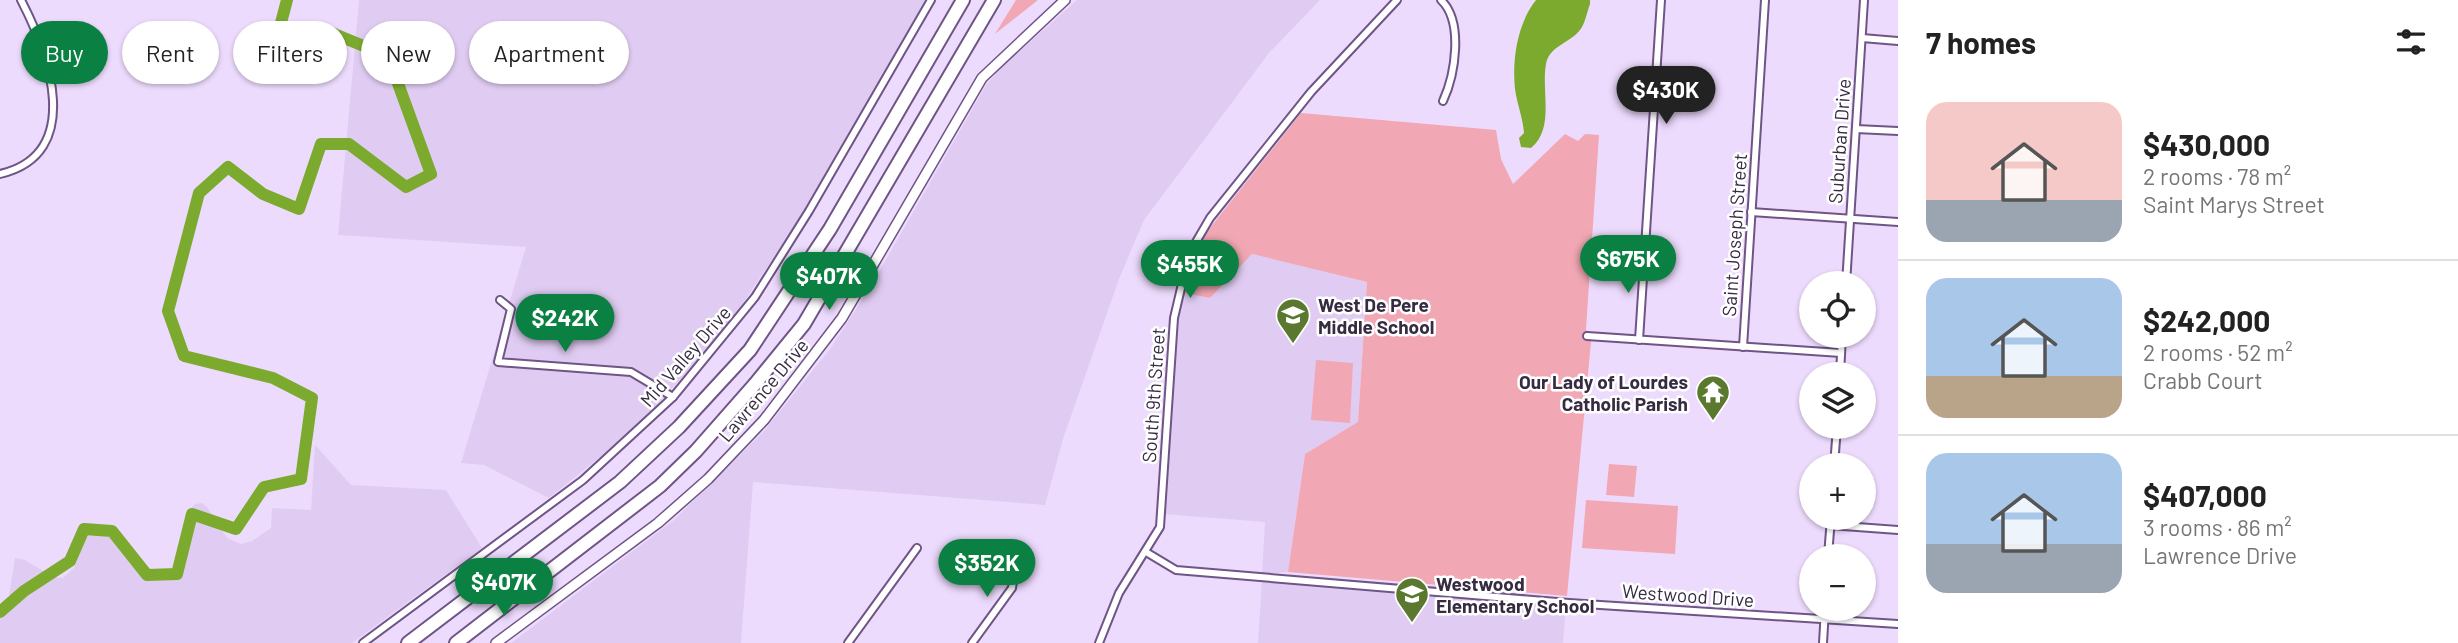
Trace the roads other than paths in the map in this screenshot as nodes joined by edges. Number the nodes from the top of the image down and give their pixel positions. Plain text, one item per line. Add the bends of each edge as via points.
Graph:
1 (21, 0) edge
2 (931, 0) edge
3 (963, 0) edge
4 (994, 0) edge
5 (1065, 0) edge
6 (1397, 0) edge
7 (1441, 0) edge
8 (1661, 0) edge
9 (1765, 0) edge
10 (1864, 0) edge
11 (1861, 38) junction
12 (1898, 41) edge
13 (1443, 101) dead end
14 (1856, 128) junction
15 (1898, 131) edge
16 (0, 174) edge
17 (1751, 212) junction
18 (1850, 219) junction
19 (1898, 222) edge
20 (1847, 271) edge
21 (500, 300) dead end
22 (1587, 337) dead end
23 (1639, 340) junction
24 (1743, 346) junction
25 (1841, 348) edge
26 (1841, 353) junction
27 (1841, 362) edge
28 (673, 397) junction
29 (1876, 527) edge
30 (1898, 530) edge
31 (917, 548) dead end
32 (1146, 552) junction
33 (1016, 559) dead end
34 (1799, 618) edge
35 (1824, 621) edge
36 (1842, 621) edge
37 (1898, 624) edge
38 (363, 643) edge
39 (408, 643) edge
40 (456, 643) edge
41 (496, 643) edge
42 (849, 643) edge
43 (972, 643) edge
44 (1100, 643) edge
45 (1823, 643) edge

1 - 16 street via 55,102 52,124 41,147 24,163
2 - 28 street, Mid Valley Drive via 755,297
3 - 39 highway via 830,229 750,350 620,482
4 - 40 highway via 804,324 755,384 660,485
5 - 41 main road, Lawrence Drive via 982,78 853,302 772,411 708,479 658,523
6 - 32 street, South 9th Street via 1311,92 1210,218 1189,254 1174,318 1160,527
7 - 13 street via 1454,16 1455,26 1451,84
8 - 23 street
9 - 17 street, Saint Joseph Street
10 - 11 street, Suburban Drive
11 - 12 street
11 - 14 street, Suburban Drive
14 - 15 street
14 - 18 street, Suburban Drive
17 - 18 street
17 - 24 street, Saint Joseph Street
18 - 19 street
18 - 20 street, Suburban Drive
21 - 28 street via 511,309 498,362 631,372
22 - 23 street
23 - 24 street
24 - 26 street
25 - 26 street
26 - 27 street
28 - 38 street, Mid Valley Drive via 583,480
29 - 30 street
31 - 42 street
32 - 34 street, Westwood Drive via 1176,570
32 - 44 street, South 9th Street via 1119,593
33 - 43 street via 1012,588
35 - 45 street
36 - 37 street, Westwood Drive

